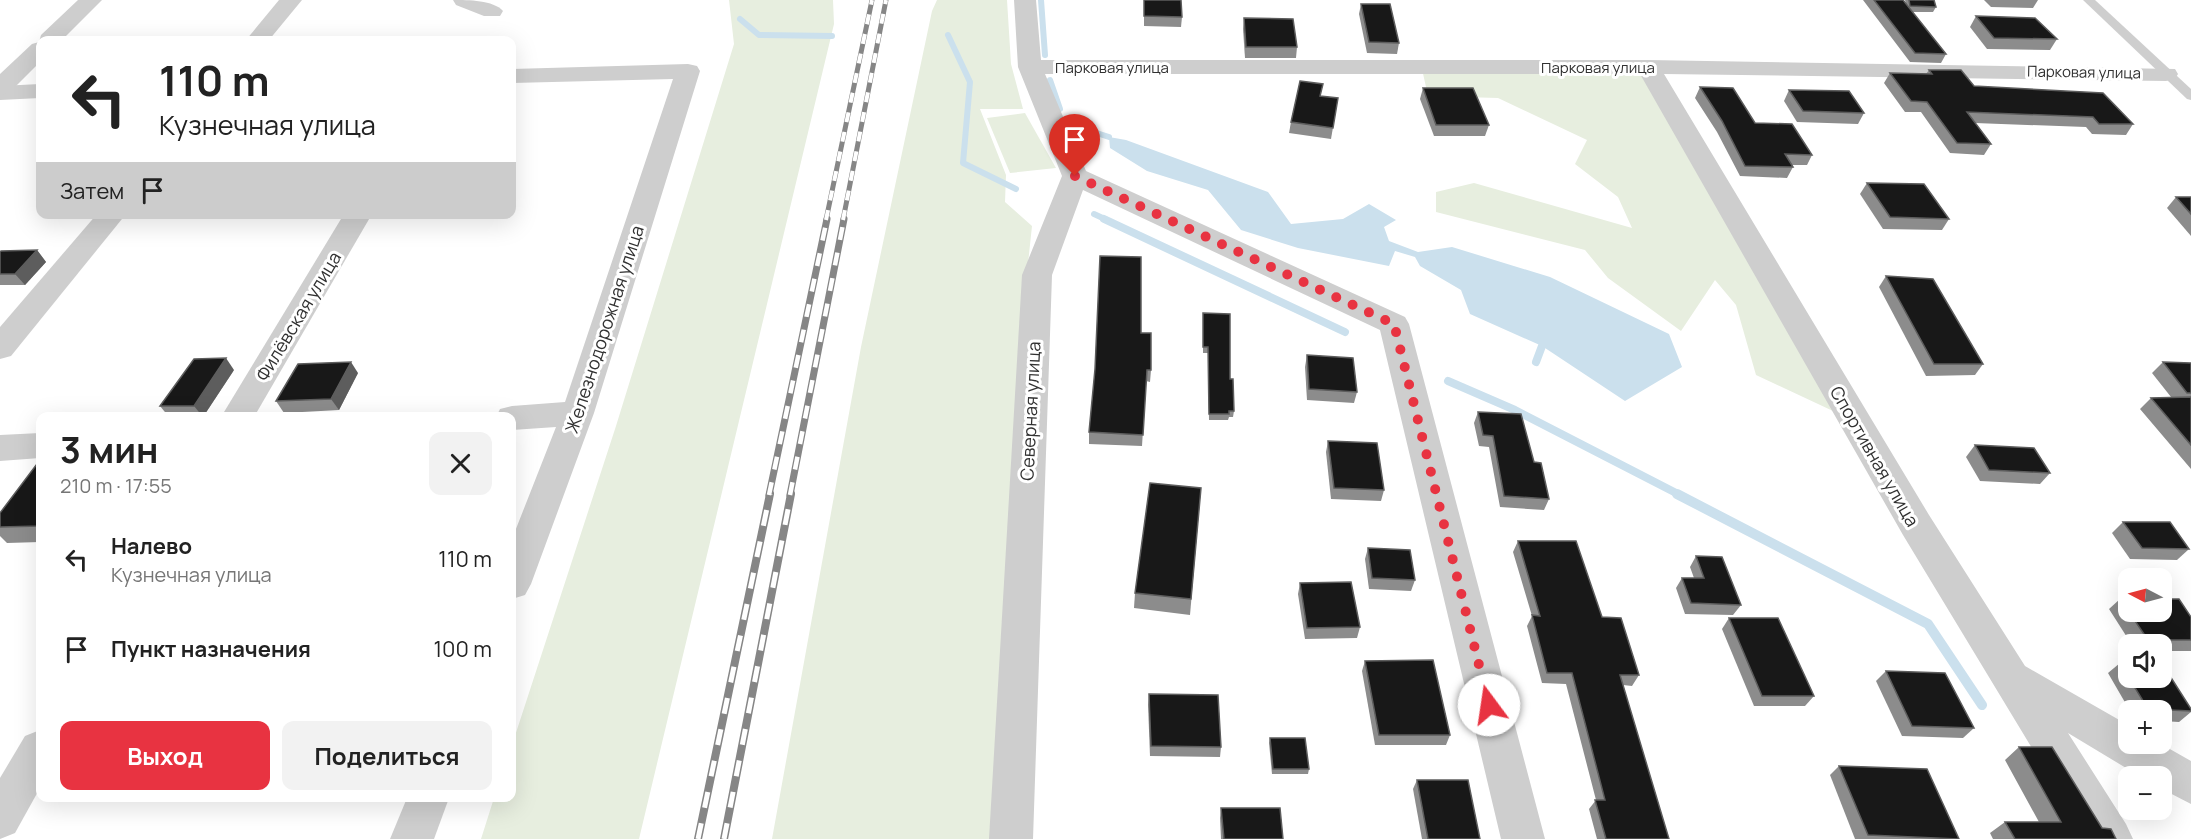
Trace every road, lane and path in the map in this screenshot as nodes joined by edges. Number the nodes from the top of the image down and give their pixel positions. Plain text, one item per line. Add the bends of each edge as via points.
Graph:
1 (90, 0) edge
2 (291, 0) edge
3 (464, 0) edge
4 (1025, 0) edge
5 (2089, 0) edge
6 (492, 10) dead end
7 (53, 36) edge
8 (260, 36) edge
9 (36, 53) edge
10 (1030, 67) junction
11 (1648, 67) junction
12 (2166, 74) junction
13 (516, 76) edge
14 (0, 88) edge
15 (36, 91) edge
16 (0, 93) edge
17 (2191, 96) edge
18 (1075, 176) junction
19 (108, 219) edge
20 (355, 219) edge
21 (0, 348) edge
22 (240, 412) edge
23 (578, 413) junction
24 (516, 418) edge
25 (36, 446) edge
26 (0, 448) edge
27 (516, 574) edge
28 (2009, 677) junction
29 (36, 756) edge
30 (2191, 784) edge
31 (426, 802) edge
32 (0, 818) edge
33 (412, 839) edge
34 (1011, 839) edge
35 (1523, 839) edge
36 (2111, 839) edge

1 - 7 street
2 - 8 street
3 - 6 street
4 - 10 street
5 - 12 lane
9 - 14 street
10 - 11 street, Парковая улица
10 - 18 street
11 - 12 street, Парковая улица
11 - 28 street, Спортивная улица
12 - 17 lane
13 - 23 street, Железнодорожная улица via 688,70
15 - 16 street
18 - 34 street, Северная улица via 1037,275
18 - 35 street via 1394,324
19 - 21 street
20 - 22 street, Филёвская улица
23 - 24 street
23 - 27 street, Железнодорожная улица
25 - 26 street
28 - 30 street
28 - 36 street, Спортивная улица
29 - 32 street
31 - 33 street

